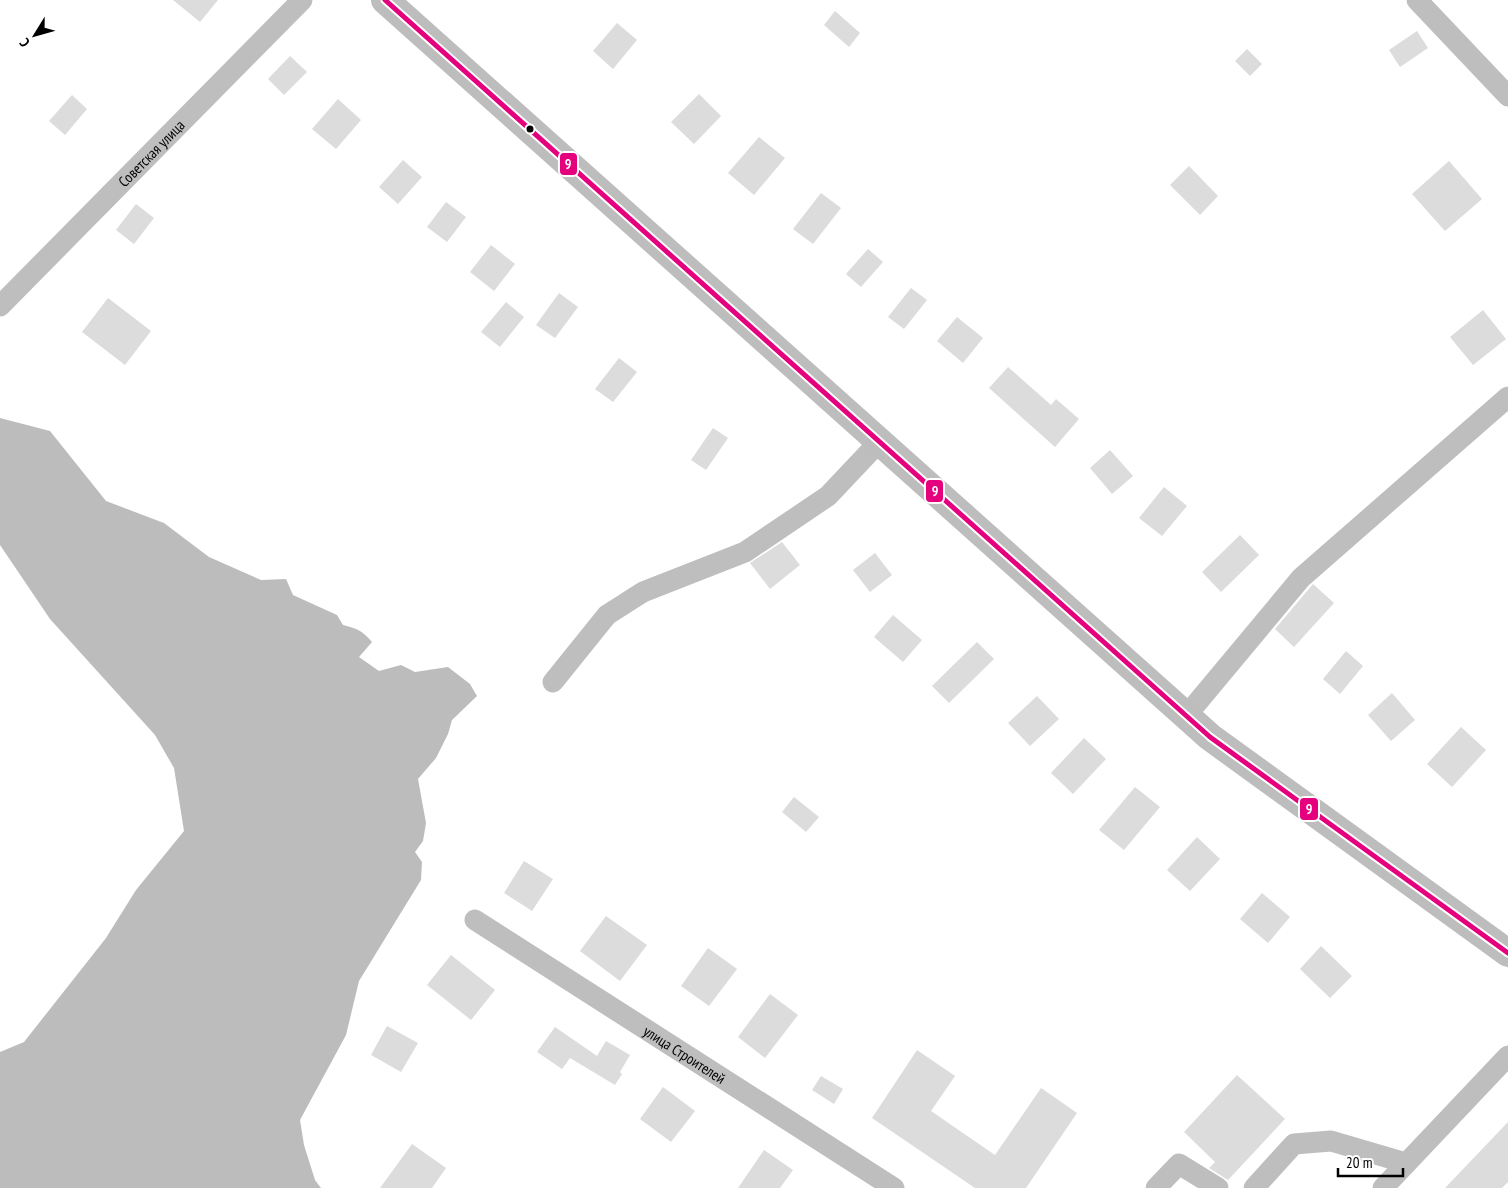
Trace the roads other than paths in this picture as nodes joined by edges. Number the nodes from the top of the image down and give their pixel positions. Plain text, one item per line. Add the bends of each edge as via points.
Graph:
1 (302, 0) edge
2 (385, 0) edge
3 (1417, 0) edge
4 (1508, 96) edge
5 (0, 306) edge
6 (1508, 398) edge
7 (879, 442) junction
8 (553, 682) dead end
9 (1186, 716) junction
10 (475, 920) dead end
11 (1508, 953) edge
12 (1508, 1056) edge
13 (1406, 1163) junction
14 (894, 1188) edge
15 (1156, 1188) edge
16 (1218, 1188) edge
17 (1254, 1188) edge
18 (1383, 1188) edge

1 - 5 street, Советская улица
2 - 7 main road
3 - 4 street
6 - 9 street via 1302,578
7 - 8 street via 828,496 745,552 643,592 607,615
7 - 9 main road
9 - 11 main road via 1210,738
10 - 14 street, улица Строителей
12 - 13 street
13 - 17 street via 1331,1141 1294,1144
13 - 18 street
15 - 16 street via 1179,1164

